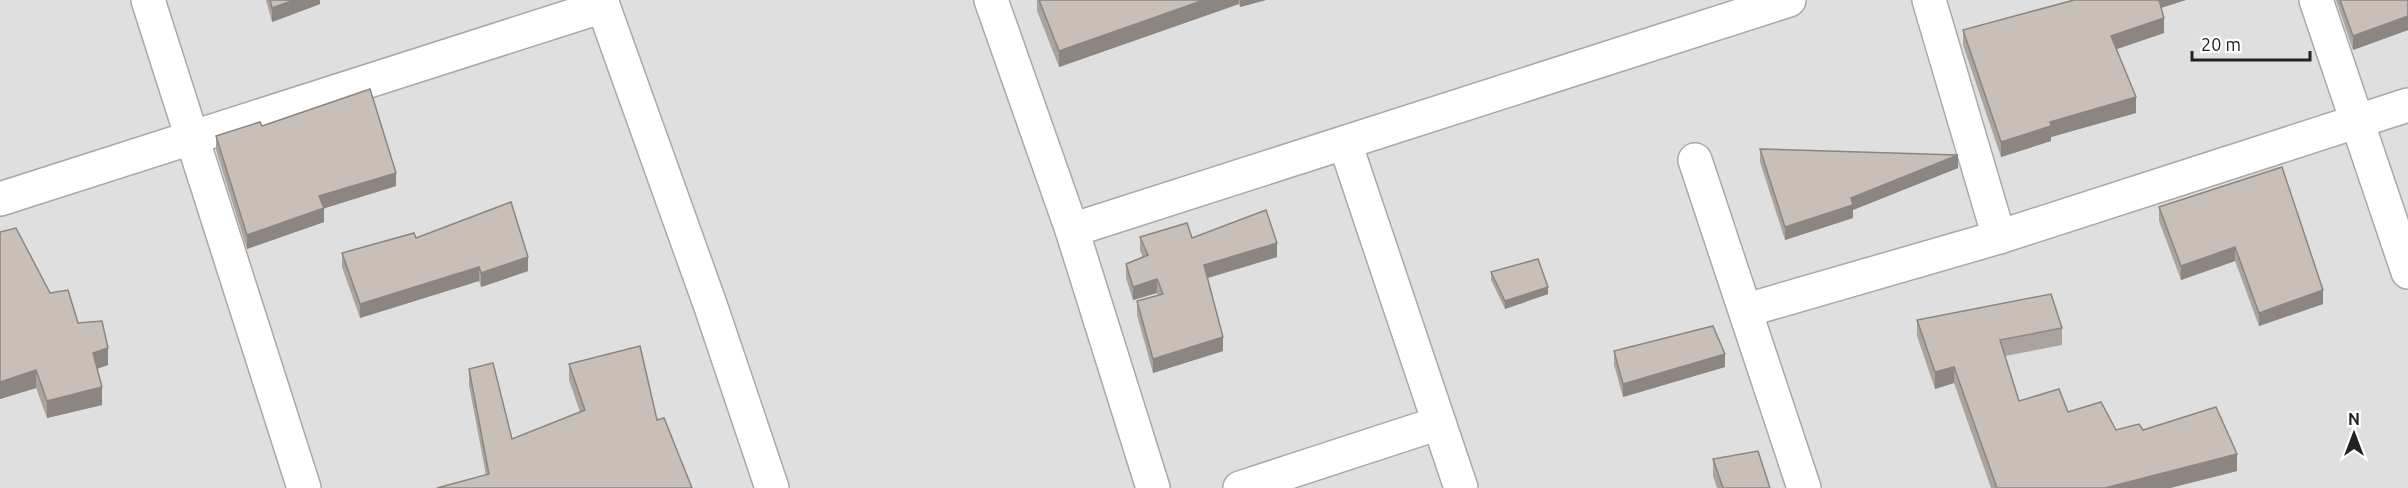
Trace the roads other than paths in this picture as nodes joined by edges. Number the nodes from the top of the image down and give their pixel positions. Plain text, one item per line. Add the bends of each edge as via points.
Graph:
1 (148, 0) edge
2 (991, 0) edge
3 (1789, 0) edge
4 (1929, 0) edge
5 (2316, 0) edge
6 (602, 3) edge
7 (2408, 105) edge
8 (2356, 122) junction
9 (194, 137) junction
10 (1345, 143) junction
11 (1695, 160) dead end
12 (0, 199) edge
13 (1072, 230) junction
14 (1999, 237) junction
15 (2408, 272) edge
16 (1747, 310) junction
17 (1439, 423) junction
18 (299, 487) edge
19 (772, 488) edge
20 (1153, 488) edge
21 (1240, 488) edge
22 (1461, 488) edge
23 (1804, 488) edge

1 - 9 street
2 - 13 street
3 - 10 street
4 - 14 street
5 - 8 street
6 - 9 street
6 - 19 street
7 - 8 street
8 - 14 street
8 - 15 street
9 - 12 street
9 - 18 street
10 - 13 street
10 - 17 street
11 - 16 street
13 - 20 street
14 - 16 street
16 - 23 street
17 - 21 street
17 - 22 street

